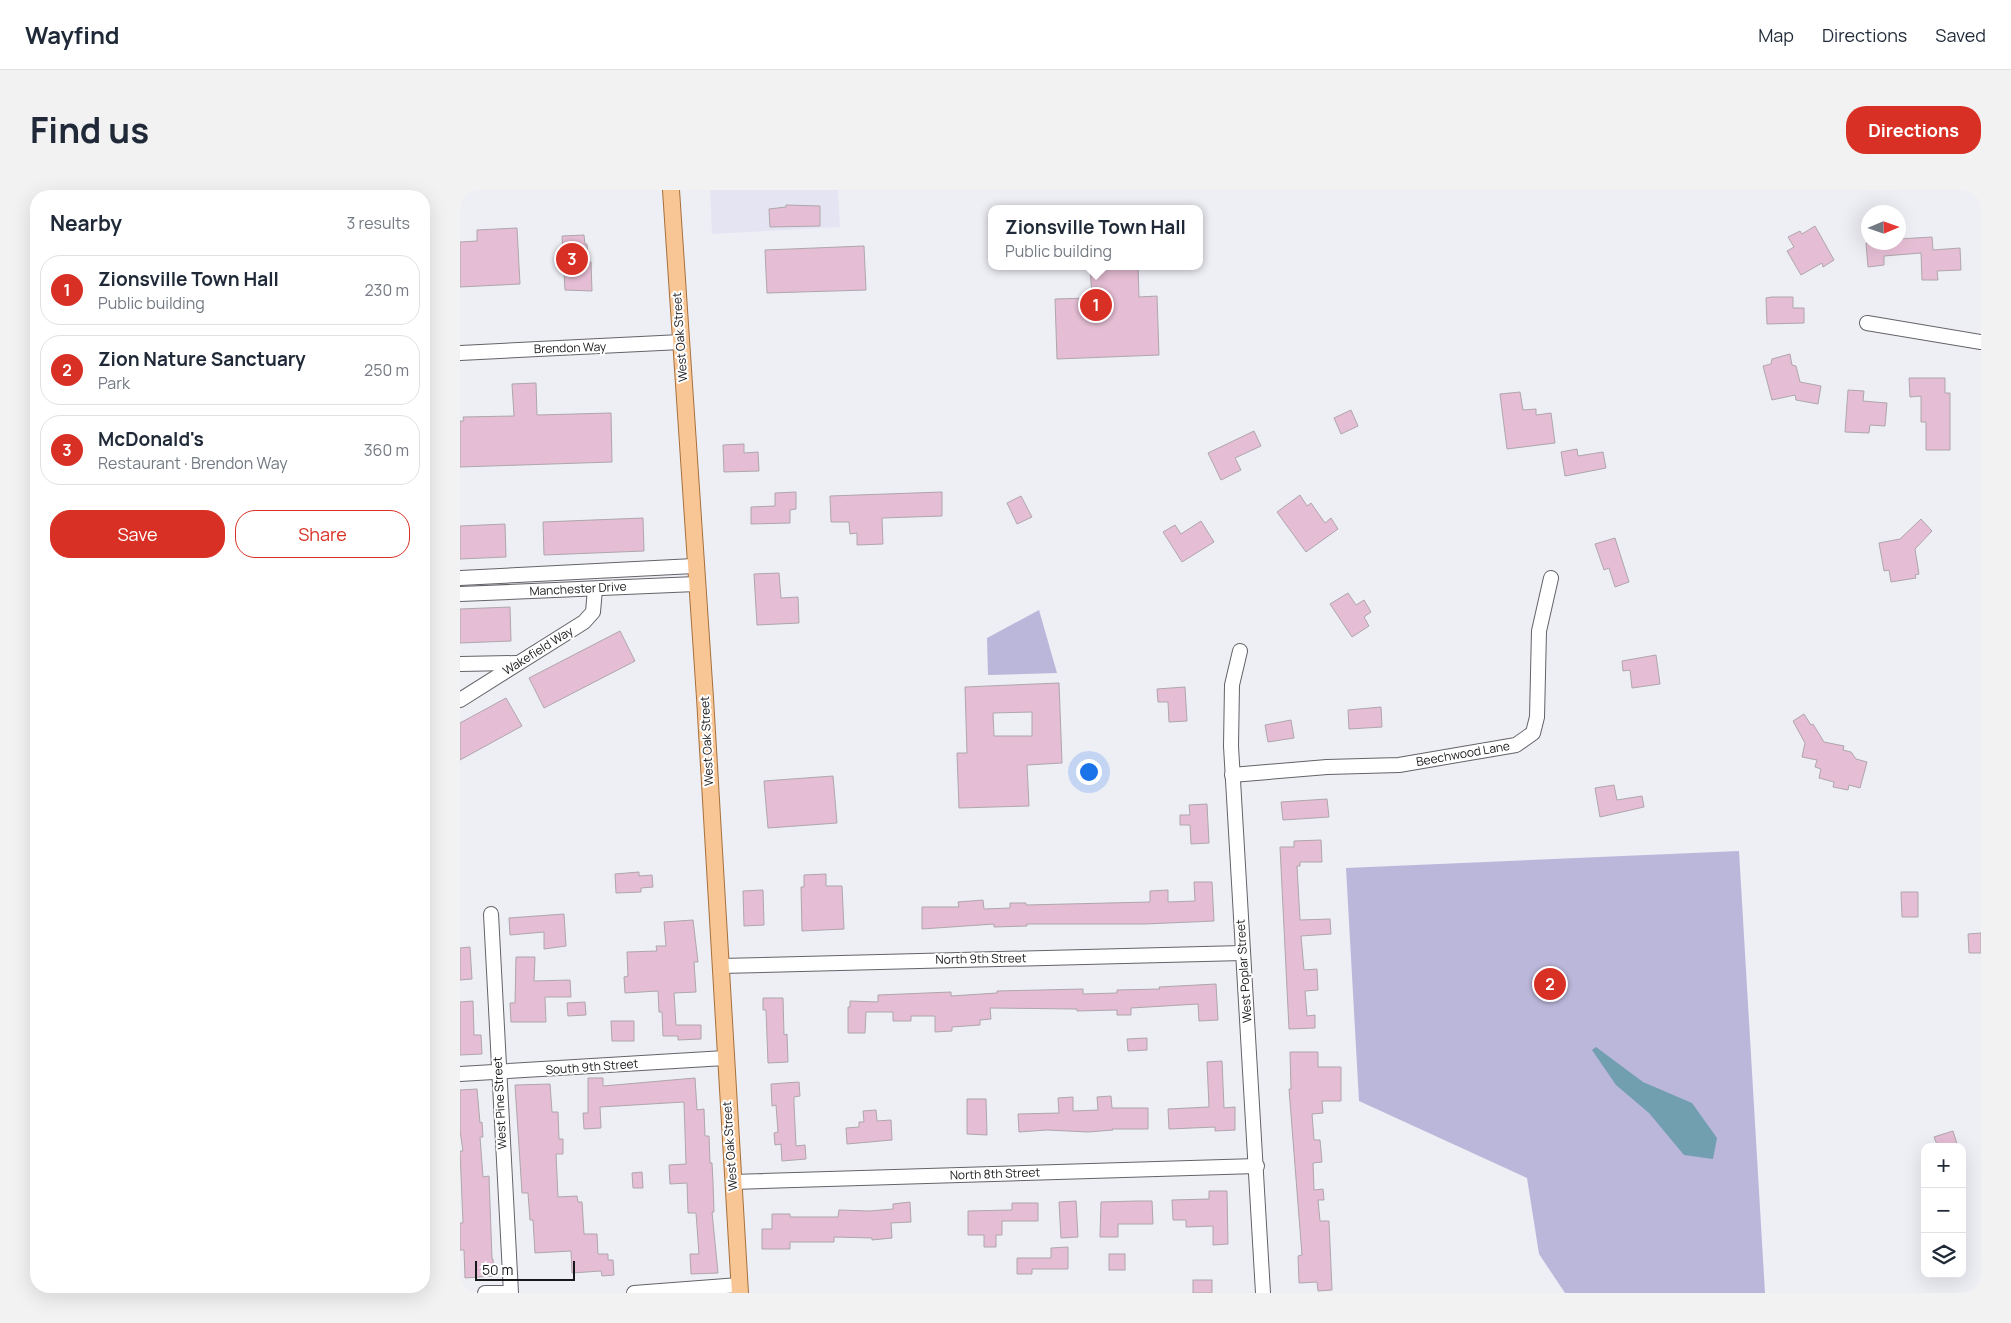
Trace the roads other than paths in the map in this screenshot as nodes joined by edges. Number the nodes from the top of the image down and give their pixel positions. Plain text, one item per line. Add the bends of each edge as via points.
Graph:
1 (671, 190) edge
2 (1867, 323) dead end
3 (680, 342) junction
4 (1981, 342) edge
5 (460, 353) edge
6 (694, 566) junction
7 (460, 578) edge
8 (1551, 578) dead end
9 (696, 584) junction
10 (595, 589) junction
11 (460, 594) edge
12 (1240, 651) dead end
13 (517, 663) junction
14 (460, 664) edge
15 (460, 700) edge
16 (1232, 775) junction
17 (491, 914) dead end
18 (1243, 953) junction
19 (720, 966) junction
20 (725, 1058) junction
21 (498, 1073) junction
22 (460, 1074) edge
23 (1257, 1166) junction
24 (733, 1182) junction
25 (740, 1289) edge
26 (486, 1293) edge
27 (505, 1293) edge
28 (511, 1293) edge
29 (634, 1293) edge
30 (1263, 1293) edge

1 - 3 main road, West Oak Street
2 - 4 street
3 - 5 street, Brendon Way
3 - 6 main road, West Oak Street
6 - 7 street, Manchester Drive
6 - 9 main road, West Oak Street
8 - 16 street, Beechwood Lane via 1539,631 1537,717 1532,733 1516,745 1399,765
9 - 10 street, Manchester Drive
9 - 19 main road, West Oak Street
10 - 11 street, Manchester Drive
10 - 13 street, Wakefield Way via 593,612 584,622
12 - 16 street, West Poplar Street via 1232,685
13 - 14 street
13 - 15 street, Wakefield Way
16 - 18 street, West Poplar Street
17 - 21 street, West Pine Street
18 - 19 street, North 9th Street
18 - 23 street, West Poplar Street
19 - 20 main road, West Oak Street
20 - 21 street, South 9th Street
20 - 24 main road, West Oak Street
21 - 22 street, South 9th Street
21 - 28 street, West Pine Street
23 - 24 street, North 8th Street
23 - 30 street, West Poplar Street
24 - 25 main road, West Oak Street
25 - 29 street
26 - 27 street

